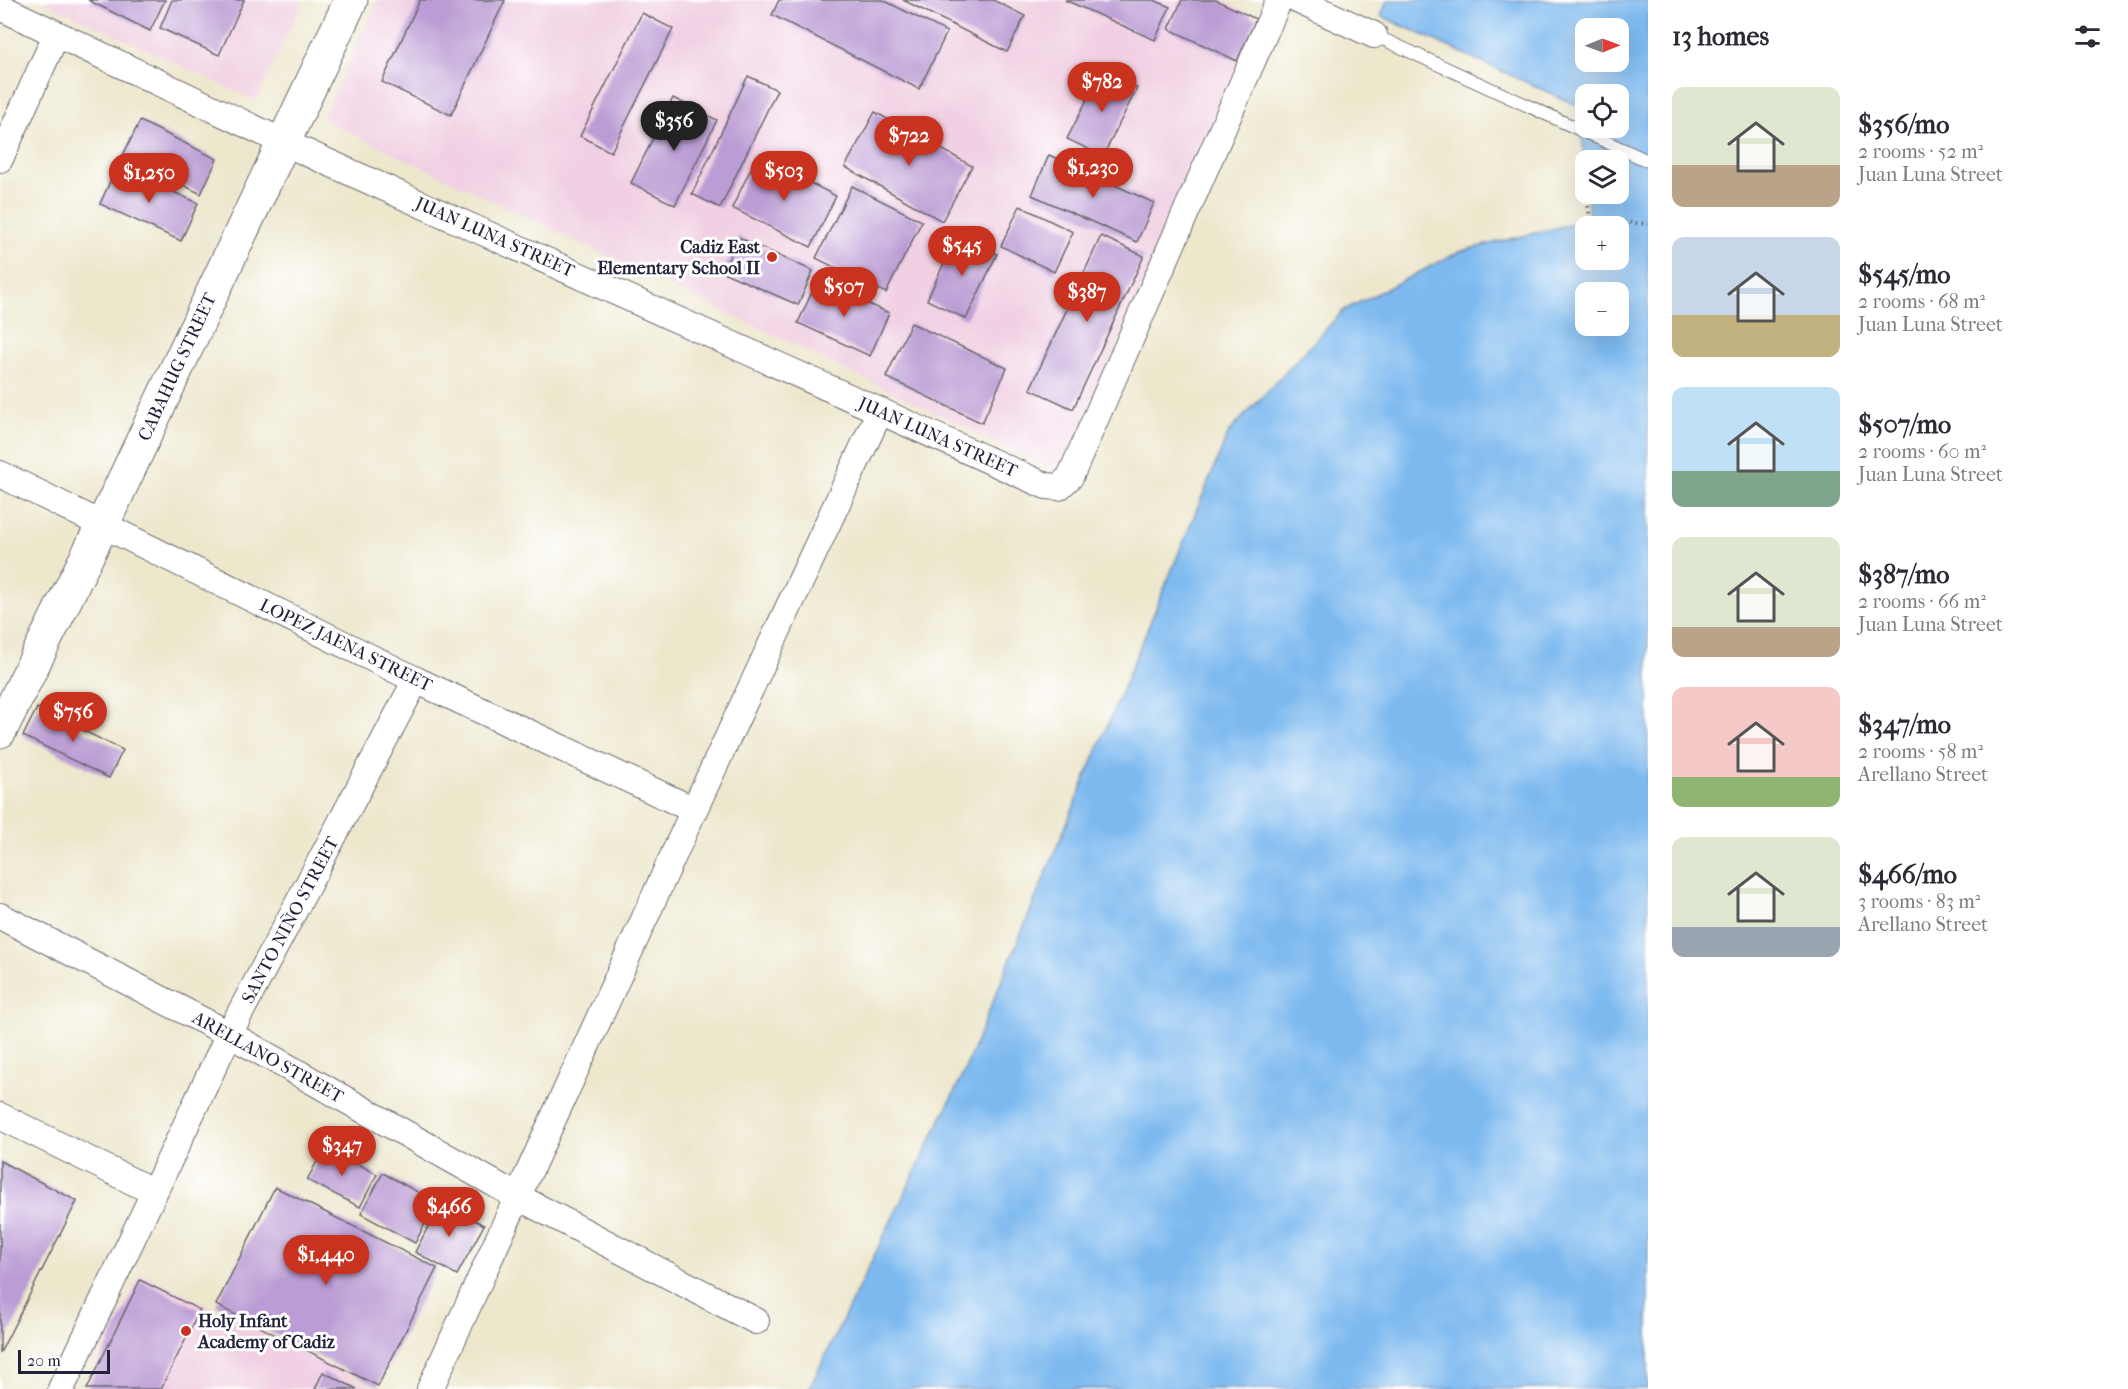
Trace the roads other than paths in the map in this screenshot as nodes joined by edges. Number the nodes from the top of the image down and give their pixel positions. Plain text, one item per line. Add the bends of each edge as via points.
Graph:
1 (351, 0) edge
2 (1279, 0) edge
3 (1297, 0) edge
4 (0, 8) edge
5 (56, 35) junction
6 (1374, 35) joint
7 (283, 142) junction
8 (0, 159) edge
9 (1648, 160) edge
10 (880, 411) junction
11 (0, 474) edge
12 (104, 524) junction
13 (416, 680) junction
14 (0, 731) edge
15 (694, 810) junction
16 (0, 916) edge
17 (229, 1034) junction
18 (0, 1116) edge
19 (154, 1192) junction
20 (518, 1197) junction
21 (756, 1321) dead end
22 (61, 1389) edge
23 (430, 1389) edge

1 - 7 street, CABAHUG STREET
2 - 10 street, JUAN LUNA STREET via 1070,477 1059,487 1046,486
3 - 6 street
4 - 5 street, JUAN LUNA STREET
5 - 7 street, JUAN LUNA STREET
5 - 8 street
6 - 9 lane
7 - 10 street, JUAN LUNA STREET
7 - 12 street, CABAHUG STREET
10 - 15 street
11 - 12 street, LOPEZ JAENA STREET
12 - 13 street, LOPEZ JAENA STREET
12 - 14 street, CABAHUG STREET
13 - 15 street, LOPEZ JAENA STREET
13 - 17 street, SANTO NIÑO STREET
15 - 20 street
16 - 17 street, ARELLANO STREET
17 - 19 street, SANTO NIÑO STREET
17 - 20 street, ARELLANO STREET
18 - 19 street
19 - 22 street, SANTO NIÑO STREET
20 - 21 street, ARELLANO STREET
20 - 23 street

